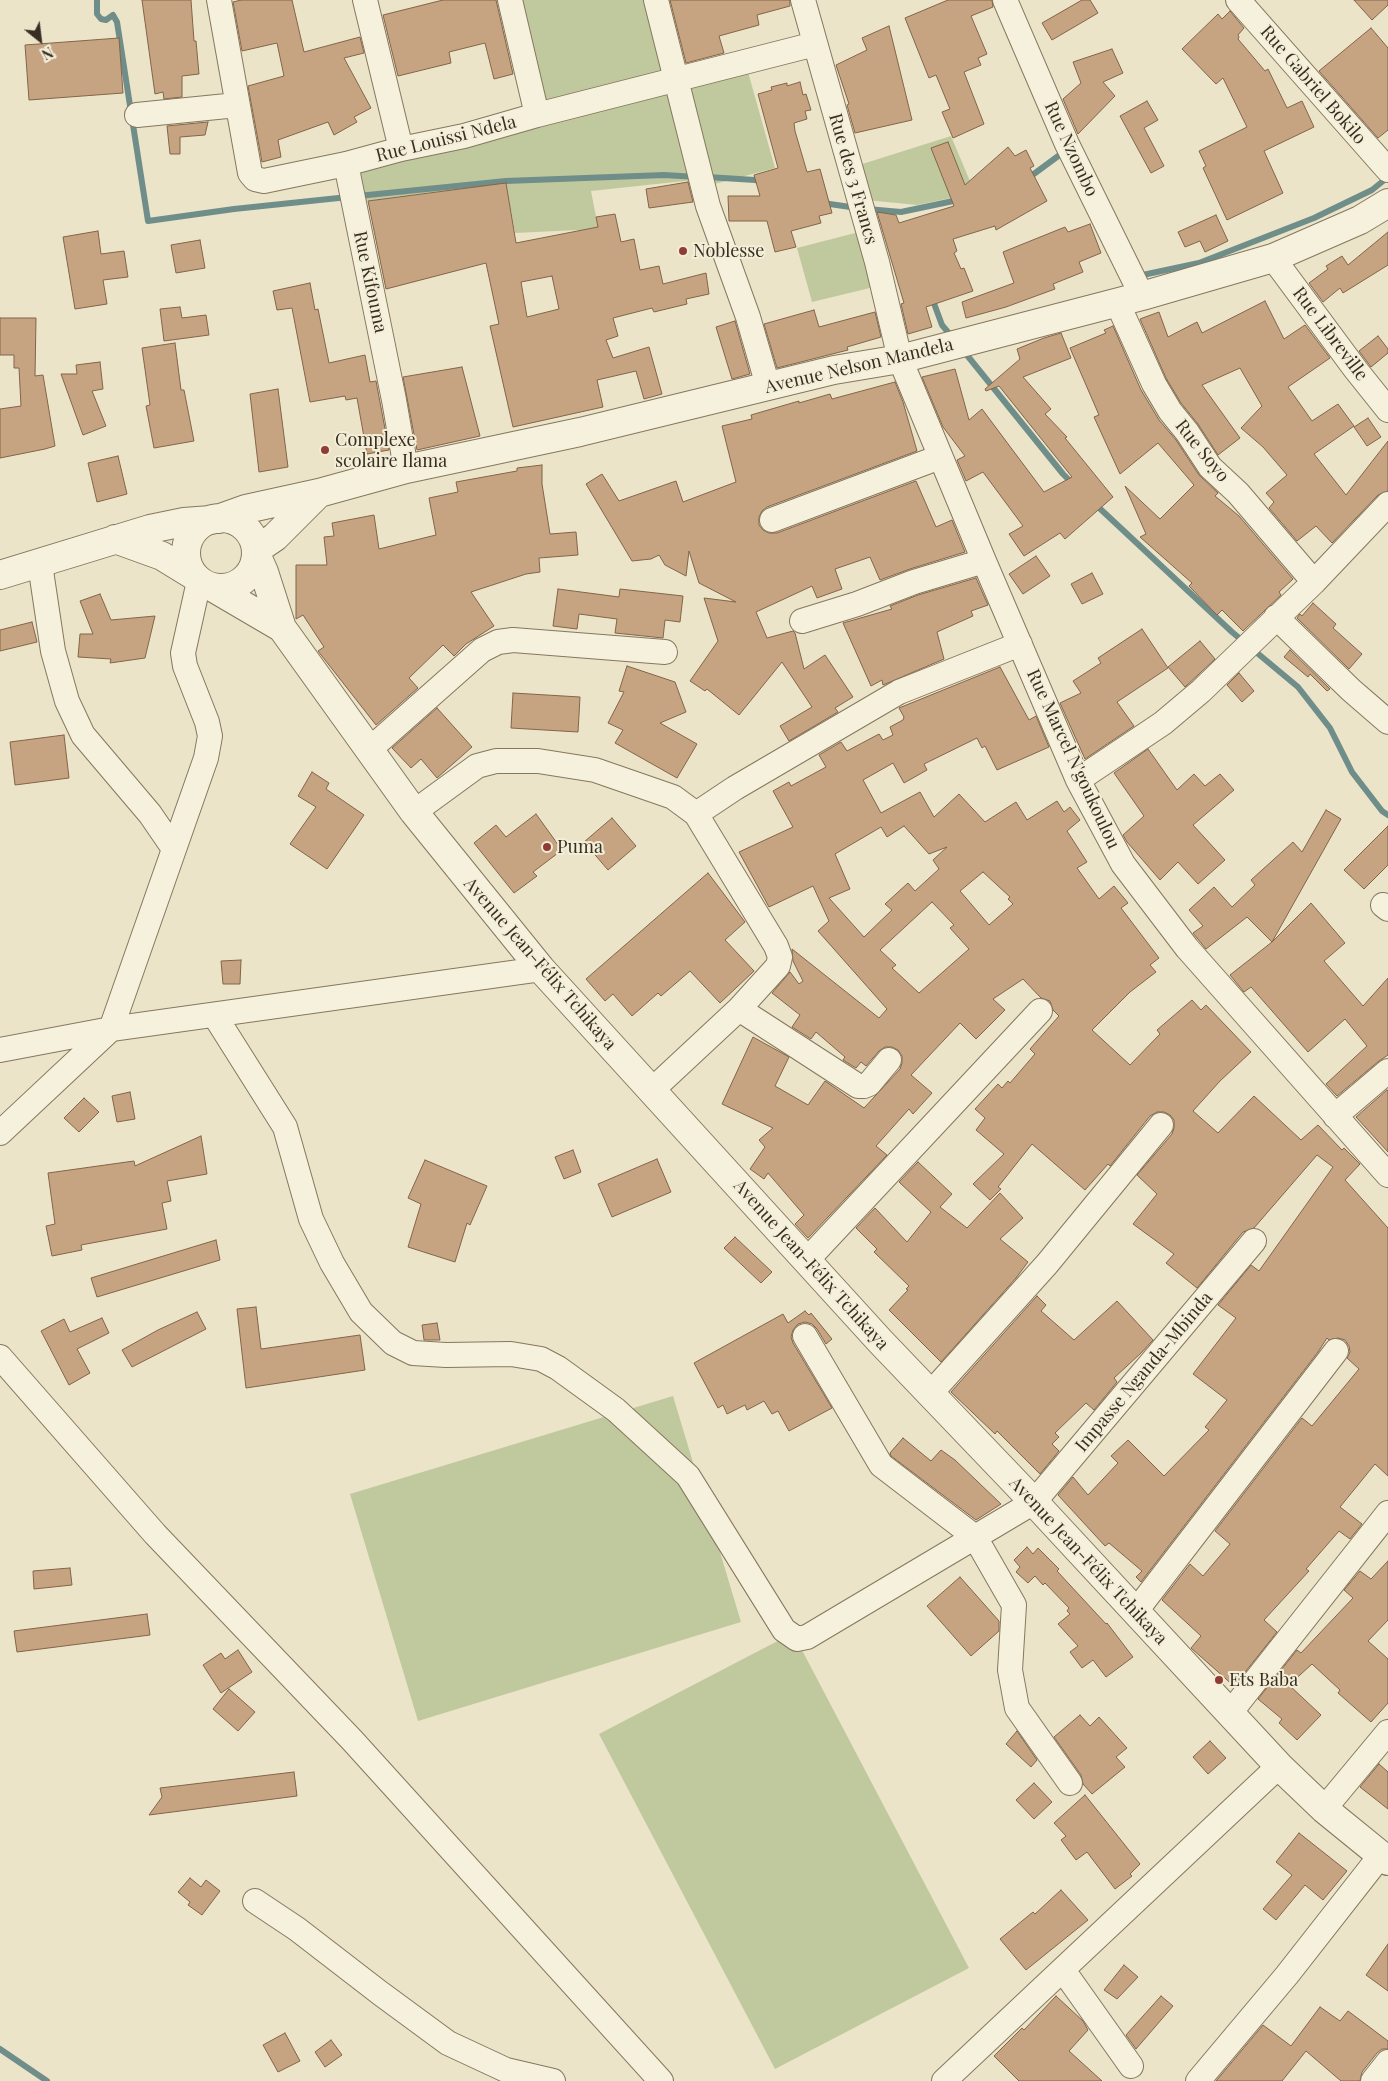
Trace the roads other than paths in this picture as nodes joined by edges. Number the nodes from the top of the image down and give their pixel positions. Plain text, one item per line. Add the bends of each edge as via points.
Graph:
1 (219, 0) edge
2 (365, 0) edge
3 (510, 0) edge
4 (656, 0) edge
5 (803, 0) edge
6 (1005, 0) edge
7 (1246, 3) edge
8 (815, 44) junction
9 (676, 80) junction
10 (237, 106) junction
11 (137, 115) dead end
12 (537, 115) junction
13 (402, 149) junction
14 (346, 164) junction
15 (1388, 170) edge
16 (1388, 203) edge
17 (1273, 258) junction
18 (1129, 299) junction
19 (900, 359) junction
20 (768, 386) junction
21 (1388, 410) edge
22 (940, 457) junction
23 (406, 469) junction
24 (319, 493) junction
25 (1388, 504) edge
26 (214, 519) junction
27 (772, 520) dead end
28 (115, 539) junction
29 (256, 552) junction
30 (984, 561) junction
31 (40, 564) junction
32 (0, 575) edge
33 (201, 581) junction
34 (1314, 582) junction
35 (1276, 616) junction
36 (802, 621) dead end
37 (282, 628) junction
38 (1020, 644) junction
39 (665, 652) dead end
40 (1388, 722) edge
41 (369, 750) junction
42 (1078, 780) junction
43 (414, 812) junction
44 (696, 814) junction
45 (174, 849) junction
46 (541, 969) junction
47 (739, 1009) junction
48 (1040, 1011) dead end
49 (215, 1016) junction
50 (111, 1029) junction
51 (0, 1050) edge
52 (889, 1060) dead end
53 (1388, 1071) edge
54 (651, 1091) junction
55 (1334, 1116) junction
56 (1161, 1125) dead end
57 (0, 1133) edge
58 (1388, 1175) edge
59 (1254, 1242) dead end
60 (807, 1260) junction
61 (805, 1336) dead end
62 (1336, 1351) dead end
63 (0, 1357) edge
64 (930, 1394) junction
65 (1034, 1502) junction
66 (1388, 1513) edge
67 (975, 1537) junction
68 (1136, 1611) junction
69 (1230, 1714) junction
70 (1388, 1732) edge
71 (1279, 1766) junction
72 (1070, 1783) dead end
73 (1324, 1808) junction
74 (1384, 1858) edge
75 (255, 1901) dead end
76 (1063, 1970) junction
77 (1388, 2062) edge
78 (1131, 2066) dead end
79 (553, 2081) edge
80 (661, 2081) edge
81 (944, 2081) edge
82 (1198, 2081) edge
83 (1373, 2081) edge

1 - 10 street, Rue Louissi Ndela
2 - 13 street
3 - 12 street
4 - 9 street
5 - 8 street, Rue des 3 Francs
6 - 18 street, Rue Nzombo
7 - 15 street, Rue Gabriel Bokilo
8 - 9 street, Rue Louissi Ndela
8 - 19 street, Rue des 3 Francs via 877,262
9 - 12 street, Rue Louissi Ndela
9 - 20 street via 708,206 748,317
10 - 11 street
10 - 14 street, Rue Louissi Ndela via 250,173 255,179
12 - 13 street, Rue Louissi Ndela via 464,136
13 - 14 street, Rue Louissi Ndela
14 - 23 street, Rue Kifouma
16 - 17 street, Avenue Nelson Mandela via 1360,220
17 - 18 street, Avenue Nelson Mandela
17 - 21 street, Rue Libreville
18 - 19 street, Avenue Nelson Mandela
18 - 34 street, Rue Soyo via 1154,384 1170,411 1210,467 1238,493
19 - 20 street, Avenue Nelson Mandela
19 - 22 street, Rue Marcel N'goukoulou
20 - 23 street, Avenue Nelson Mandela via 580,432
22 - 27 street
22 - 30 street, Rue Marcel N'goukoulou
23 - 24 street, Avenue Nelson Mandela
24 - 26 street, Avenue Nelson Mandela
24 - 29 street
25 - 34 street
26 - 28 street via 184,522
26 - 29 street via 229,519 239,524 250,535
26 - 33 street via 200,525 187,543 188,565
28 - 31 street
28 - 33 street, Avenue Jean-Félix Tchikaya via 162,556
29 - 33 street via 253,566 236,584 225,588
29 - 37 street, Avenue Jean-Félix Tchikaya
30 - 36 street
30 - 38 street, Rue Marcel N'goukoulou
31 - 32 street
31 - 45 street via 53,651 67,701 84,735 150,814
33 - 37 street, Avenue Jean-Félix Tchikaya
33 - 45 street via 183,653 210,736 206,758
34 - 35 street
35 - 40 street
35 - 42 street via 1201,691 1163,722
37 - 41 street, Avenue Jean-Félix Tchikaya
38 - 42 street, Rue Marcel N'goukoulou
38 - 44 street via 899,692 744,782
39 - 41 street via 513,640 498,642 482,650
41 - 43 street, Avenue Jean-Félix Tchikaya
42 - 55 street, Rue Marcel N'goukoulou via 1128,872 1187,948
43 - 44 street via 477,766 496,761 538,761 595,770 672,797
43 - 46 street, Avenue Jean-Félix Tchikaya
44 - 47 street via 780,957 778,966
45 - 50 street
46 - 49 street
46 - 54 street, Avenue Jean-Félix Tchikaya
47 - 52 street via 858,1086 869,1084
47 - 54 street
48 - 60 street
49 - 50 street
49 - 67 street, Impasse Nganda-Mbinda via 285,1127 311,1219 332,1264 361,1312 393,1343 414,1353 511,1354 540,1359 558,1368 616,1410 688,1476 784,1630 797,1639 807,1638
50 - 51 street
50 - 57 street
53 - 55 street
54 - 60 street, Avenue Jean-Félix Tchikaya
55 - 58 street, Rue Marcel N'goukoulou
56 - 64 street via 1047,1264
59 - 65 street, Impasse Nganda-Mbinda
60 - 64 street, Avenue Jean-Félix Tchikaya
61 - 67 street via 882,1465
62 - 68 street
63 - 80 street via 155,1534 352,1740
64 - 65 street, Avenue Jean-Félix Tchikaya
65 - 67 street, Impasse Nganda-Mbinda
65 - 68 street, Avenue Jean-Félix Tchikaya
66 - 69 street
67 - 72 street via 1014,1605 1010,1670 1017,1708
68 - 69 street, Avenue Jean-Félix Tchikaya
69 - 71 street, Avenue Jean-Félix Tchikaya
70 - 73 street
71 - 73 street, Avenue Jean-Félix Tchikaya
71 - 76 street
73 - 74 street, Avenue Jean-Félix Tchikaya
74 - 82 street
75 - 79 street via 448,2043 506,2070
76 - 78 street
76 - 81 street
77 - 83 street

